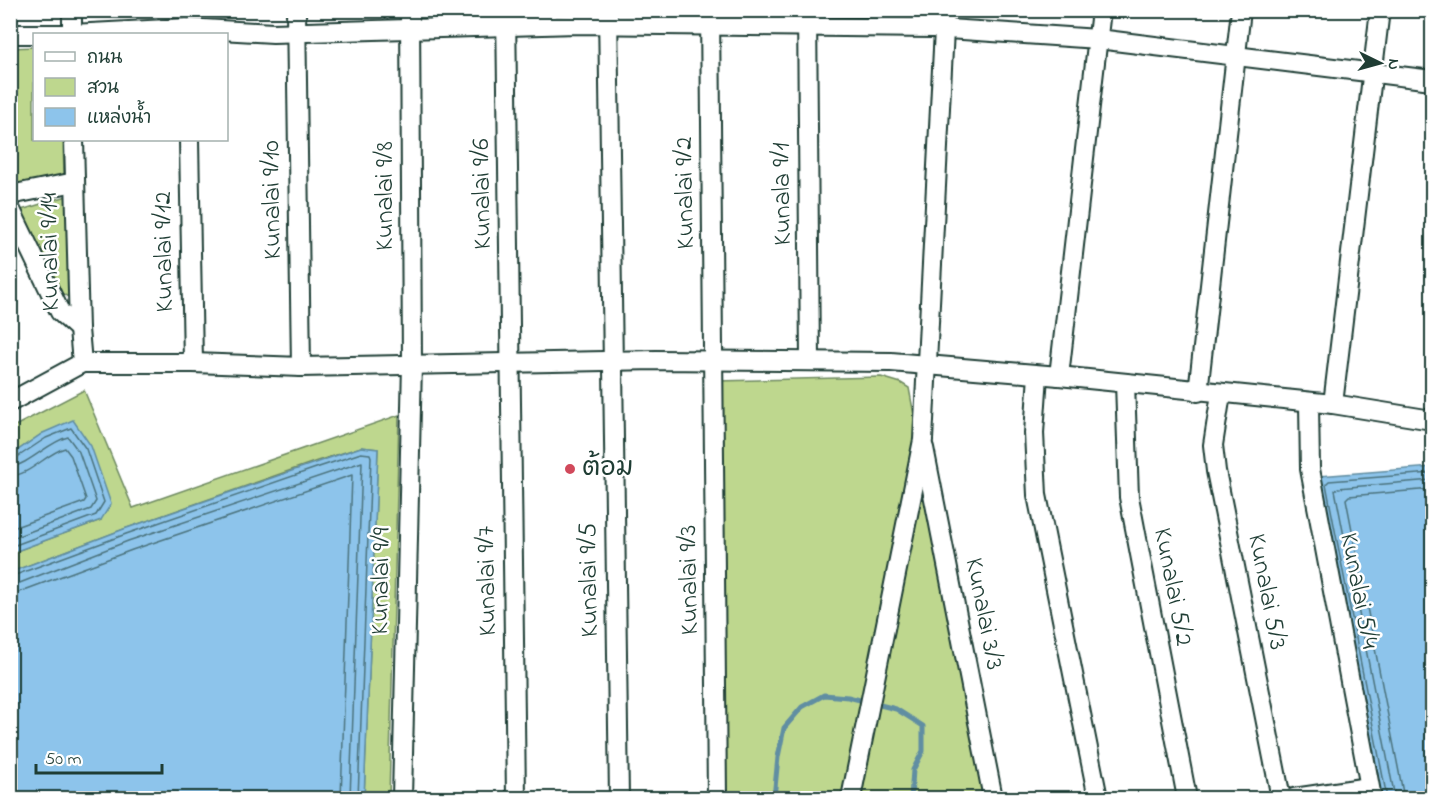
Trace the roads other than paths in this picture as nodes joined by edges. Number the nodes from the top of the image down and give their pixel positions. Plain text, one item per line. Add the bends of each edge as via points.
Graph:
1 (72, 10) edge
2 (297, 10) edge
3 (1101, 10) edge
4 (1241, 10) edge
5 (1380, 10) edge
6 (608, 17) edge
7 (506, 18) edge
8 (710, 18) edge
9 (807, 18) edge
10 (410, 19) edge
11 (945, 19) edge
12 (186, 24) edge
13 (297, 32) junction
14 (72, 33) edge
15 (83, 33) edge
16 (10, 34) edge
17 (33, 34) edge
18 (1098, 39) junction
19 (1235, 57) junction
20 (1372, 71) junction
21 (1432, 80) edge
22 (74, 141) edge
23 (189, 141) edge
24 (75, 182) junction
25 (10, 195) edge
26 (10, 208) edge
27 (79, 329) junction
28 (713, 360) junction
29 (613, 361) junction
30 (810, 361) junction
31 (511, 362) junction
32 (82, 363) junction
33 (193, 363) junction
34 (412, 364) junction
35 (928, 366) junction
36 (300, 367) junction
37 (1038, 375) junction
38 (1059, 376) junction
39 (1125, 383) junction
40 (1198, 392) junction
41 (1221, 394) junction
42 (10, 402) edge
43 (1309, 403) junction
44 (1334, 404) junction
45 (1432, 420) edge
46 (923, 440) junction
47 (1371, 793) edge
48 (402, 798) edge
49 (516, 798) edge
50 (619, 798) edge
51 (717, 798) edge
52 (850, 798) edge
53 (993, 798) edge
54 (1098, 798) edge
55 (1187, 798) edge
56 (1281, 798) edge
57 (1294, 798) edge

1 - 14 street
2 - 13 street, Kunalai 9/10
3 - 18 street
4 - 19 street
5 - 20 street
6 - 7 street
6 - 8 street
6 - 29 street, Kunalai 9/5
7 - 10 street
7 - 31 street, Kunalai 9/6
8 - 9 street
8 - 28 street, Kunalai 9/2
9 - 11 street
9 - 30 street, Kunala 9/1
10 - 13 street
10 - 34 street, Kunalai 9/8
11 - 18 street
11 - 35 street
12 - 13 street
12 - 15 street
13 - 36 street, Kunalai 9/10
16 - 17 street
18 - 19 street
18 - 38 street
19 - 20 street
19 - 40 street
20 - 21 street
20 - 44 street
22 - 24 street, Kunalai 9/14
23 - 33 street, Kunalai 9/12
24 - 25 street
24 - 27 street, Kunalai 9/14
26 - 27 street via 60,312
27 - 32 street, Kunalai 9/14
28 - 29 street
28 - 30 street
28 - 51 street, Kunalai 9/3
29 - 31 street
29 - 50 street, Kunalai 9/5
30 - 35 street
31 - 34 street
31 - 49 street, Kunalai 9/7
32 - 33 street
32 - 42 street
33 - 36 street
34 - 36 street
34 - 48 street, Kunalai 9/9
35 - 37 street
35 - 46 street
37 - 38 street
37 - 54 street via 1034,433 1037,495
38 - 39 street
39 - 40 street
39 - 55 street, Kunalai 5/2 via 1129,497
40 - 41 street
41 - 43 street
41 - 56 street, Kunalai 5/3 via 1214,445 1216,471
43 - 44 street
43 - 47 street, Kunalai 5/4 via 1310,469
44 - 45 street
46 - 52 street
46 - 53 street, Kunalai 3/3
47 - 57 street

